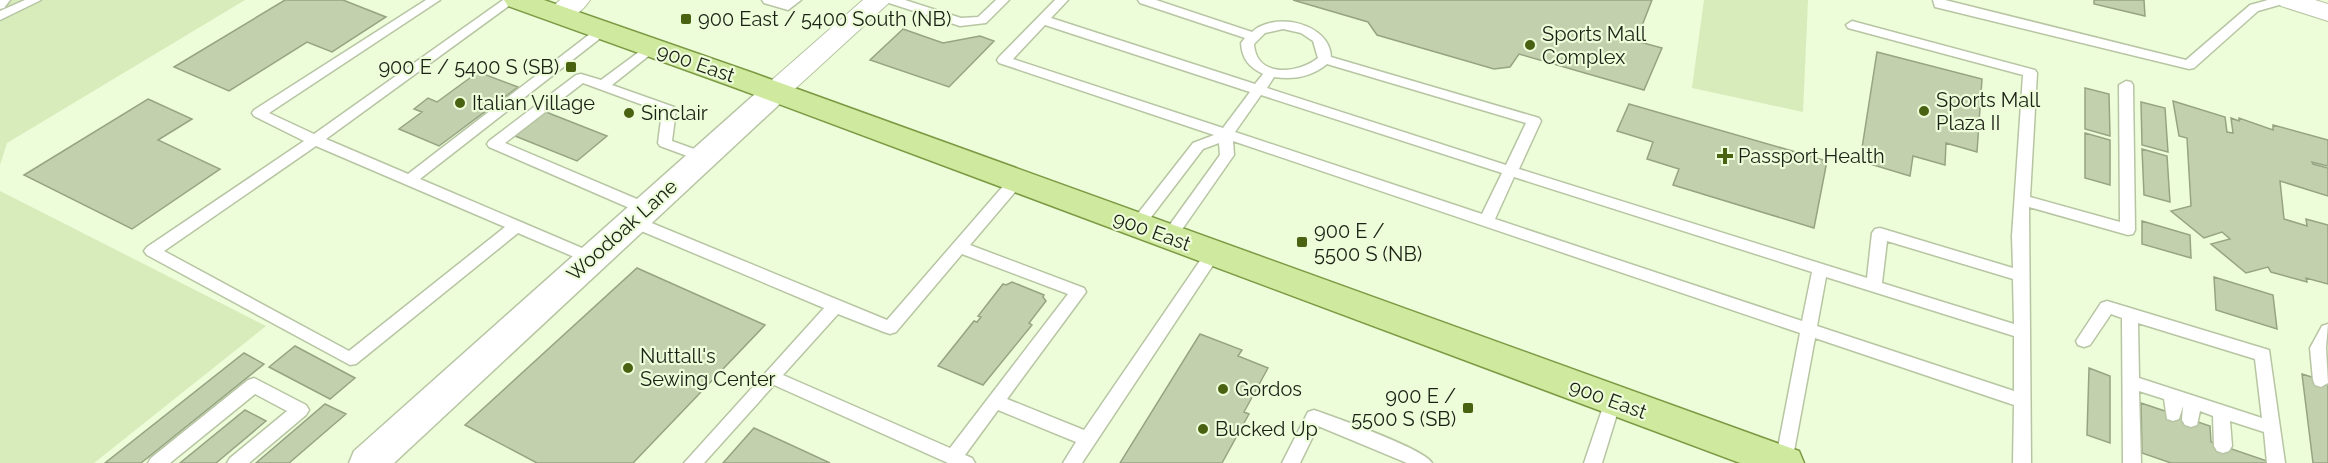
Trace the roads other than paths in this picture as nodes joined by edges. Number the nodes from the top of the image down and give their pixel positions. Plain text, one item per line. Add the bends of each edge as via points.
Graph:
1 (4, 0) edge
2 (35, 0) edge
3 (434, 0) edge
4 (511, 0) edge
5 (518, 0) edge
6 (768, 0) edge
7 (795, 0) edge
8 (879, 0) edge
9 (893, 0) edge
10 (1003, 0) edge
11 (1062, 0) edge
12 (1144, 0) edge
13 (1939, 0) edge
14 (2283, 0) edge
15 (2290, 0) edge
16 (0, 5) edge
17 (567, 7) edge
18 (2328, 13) edge
19 (0, 16) edge
20 (1043, 20) junction
21 (1851, 25) dead end
22 (603, 30) junction
23 (1252, 36) junction
24 (651, 47) junction
25 (1324, 58) junction
26 (1271, 72) junction
27 (602, 86) junction
28 (2126, 86) dead end
29 (1258, 90) junction
30 (775, 92) junction
31 (1225, 136) junction
32 (315, 140) junction
33 (703, 157) junction
34 (1510, 171) junction
35 (410, 180) junction
36 (1016, 181) junction
37 (2022, 200) junction
38 (639, 215) junction
39 (1486, 222) junction
40 (1137, 225) junction
41 (516, 226) junction
42 (1169, 237) junction
43 (959, 246) junction
44 (1213, 253) junction
45 (591, 258) junction
46 (1820, 269) junction
47 (2021, 276) junction
48 (1874, 286) junction
49 (835, 306) junction
50 (2130, 314) junction
51 (1808, 330) junction
52 (2328, 330) edge
53 (2023, 333) junction
54 (2084, 341) dead end
55 (2323, 353) edge
56 (771, 377) junction
57 (2321, 380) dead end
58 (2131, 382) junction
59 (2172, 396) junction
60 (994, 401) junction
61 (1613, 401) junction
62 (2024, 401) junction
63 (2191, 401) junction
64 (2221, 411) junction
65 (2173, 414) dead end
66 (2192, 420) dead end
67 (2272, 428) junction
68 (1089, 440) junction
69 (2223, 446) dead end
70 (959, 460) edge
71 (376, 461) edge
72 (157, 463) edge
73 (236, 463) edge
74 (693, 463) edge
75 (1072, 463) edge
76 (1291, 463) edge
77 (1423, 463) edge
78 (1593, 463) edge
79 (1784, 463) edge
80 (2022, 463) edge
81 (2132, 463) edge
82 (2276, 463) edge

1 - 16 lane
2 - 19 lane
3 - 32 lane via 259,113
4 - 32 lane
5 - 17 main road, 900 East
6 - 7 lane via 788,6
8 - 30 street, Woodoak Lane
9 - 10 lane via 960,22 982,20
11 - 20 lane
12 - 23 lane
13 - 14 lane via 1939,4 2189,65 2254,8
15 - 18 street
17 - 22 main road, 900 East
20 - 29 lane
20 - 31 lane via 1004,60
21 - 37 lane via 2030,73
22 - 24 main road, 900 East
22 - 35 lane
23 - 25 lane via 1271,27 1296,27 1317,36 1323,44
23 - 26 lane via 1247,43 1249,58
24 - 27 lane
24 - 30 main road, 900 East
25 - 26 lane via 1305,72
25 - 34 lane via 1534,121
26 - 29 lane
27 - 33 lane via 669,110 665,143
27 - 38 lane via 581,78 494,144
28 - 37 lane via 2128,230
29 - 31 lane
29 - 34 lane
30 - 33 street, Woodoak Lane
30 - 36 main road, 900 East
31 - 39 lane
31 - 40 lane via 1198,146
31 - 42 lane via 1227,155
32 - 35 lane
32 - 41 lane via 152,251 350,359
33 - 38 street, Woodoak Lane
34 - 39 lane
34 - 46 lane
35 - 41 lane
36 - 40 main road, 900 East
36 - 43 lane
37 - 47 lane
38 - 45 street, Woodoak Lane
38 - 49 lane
39 - 51 lane
40 - 42 main road, 900 East
41 - 45 lane
42 - 44 main road, 900 East
43 - 49 lane via 890,328
43 - 60 lane via 1078,292
44 - 61 main road, 900 East
44 - 68 lane
45 - 71 street, Woodoak Lane
46 - 48 lane
46 - 51 lane
47 - 48 lane via 1880,233
47 - 53 lane
48 - 53 lane
49 - 56 lane
50 - 54 lane via 2107,306
50 - 58 lane
50 - 67 lane via 2263,355
51 - 62 lane
51 - 79 lane
52 - 55 lane
53 - 62 lane
55 - 57 lane
56 - 70 lane
56 - 74 lane
58 - 59 lane
58 - 81 lane
59 - 63 lane
59 - 65 lane
60 - 68 lane
60 - 70 lane
61 - 78 lane
61 - 79 main road, 900 East
62 - 80 lane
63 - 64 lane
63 - 66 lane
64 - 67 lane
64 - 69 lane
67 - 82 lane
68 - 75 lane
72 - 73 lane via 254,385 300,410
76 - 77 lane via 1314,417

